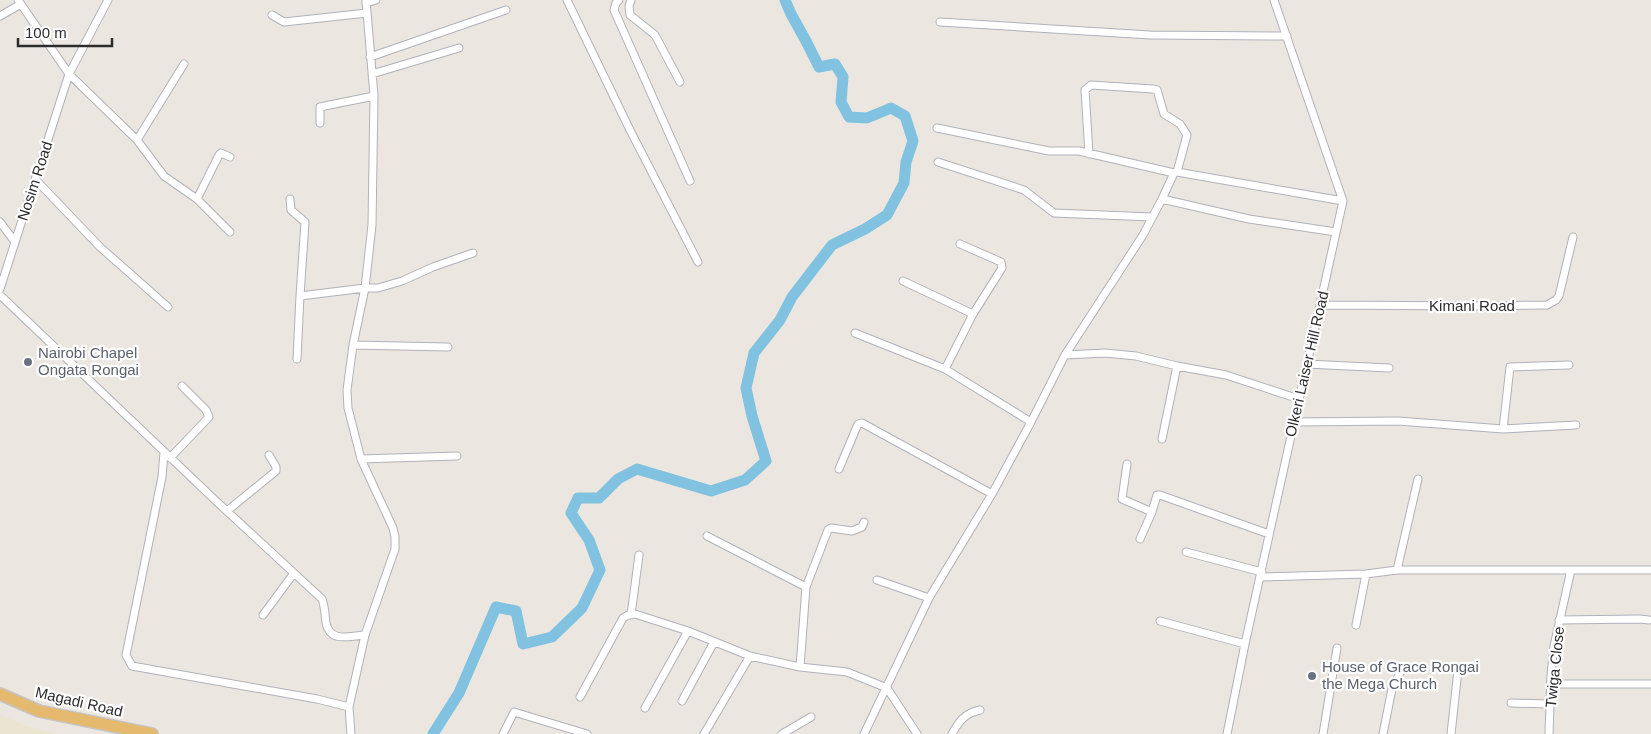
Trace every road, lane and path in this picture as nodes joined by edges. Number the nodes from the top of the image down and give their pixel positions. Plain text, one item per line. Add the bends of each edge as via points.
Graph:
1 (108, 0) edge
2 (376, 0) edge
3 (567, 0) edge
4 (620, 0) edge
5 (630, 0) edge
6 (1274, 0) edge
7 (20, 2) edge
8 (366, 2) edge
9 (506, 10) dead end
10 (367, 14) junction
11 (272, 15) dead end
12 (0, 16) edge
13 (940, 22) dead end
14 (1287, 36) junction
15 (459, 48) dead end
16 (370, 57) junction
17 (184, 64) dead end
18 (69, 74) junction
19 (372, 74) junction
20 (680, 82) dead end
21 (374, 96) junction
22 (320, 123) dead end
23 (937, 128) dead end
24 (137, 140) junction
25 (1089, 154) junction
26 (230, 158) dead end
27 (938, 162) dead end
28 (1176, 173) junction
29 (36, 180) junction
30 (690, 181) dead end
31 (197, 199) junction
32 (290, 199) dead end
33 (1162, 200) junction
34 (1343, 201) junction
35 (1152, 218) junction
36 (0, 222) edge
37 (230, 232) dead end
38 (1336, 232) junction
39 (1574, 237) dead end
40 (15, 242) junction
41 (960, 244) dead end
42 (474, 253) dead end
43 (698, 262) dead end
44 (903, 282) dead end
45 (365, 288) junction
46 (0, 289) edge
47 (0, 294) edge
48 (300, 296) junction
49 (1321, 305) junction
50 (168, 307) dead end
51 (973, 314) junction
52 (855, 333) dead end
53 (353, 345) junction
54 (448, 348) dead end
55 (1065, 355) junction
56 (297, 359) dead end
57 (1308, 364) junction
58 (1177, 366) junction
59 (1568, 366) dead end
60 (945, 368) junction
61 (1389, 368) dead end
62 (182, 386) dead end
63 (1299, 399) junction
64 (1031, 422) junction
65 (1294, 422) junction
66 (1576, 425) dead end
67 (1504, 429) junction
68 (1162, 439) dead end
69 (167, 455) junction
70 (269, 456) dead end
71 (456, 456) dead end
72 (361, 459) junction
73 (1127, 464) dead end
74 (839, 469) dead end
75 (1418, 479) dead end
76 (992, 494) junction
77 (228, 511) junction
78 (1152, 512) junction
79 (864, 522) dead end
80 (1269, 534) junction
81 (707, 536) dead end
82 (1140, 539) dead end
83 (1186, 552) dead end
84 (639, 555) dead end
85 (1397, 570) junction
86 (1571, 570) junction
87 (1651, 570) edge
88 (294, 573) junction
89 (1366, 574) junction
90 (1261, 575) junction
91 (877, 580) dead end
92 (806, 587) junction
93 (929, 598) junction
94 (631, 614) junction
95 (263, 615) dead end
96 (1559, 620) junction
97 (1649, 620) dead end
98 (1160, 621) dead end
99 (1356, 625) dead end
100 (688, 631) junction
101 (365, 635) junction
102 (714, 642) junction
103 (1245, 644) junction
104 (1337, 648) dead end
105 (750, 656) junction
106 (800, 667) junction
107 (1403, 667) dead end
108 (1458, 670) dead end
109 (1551, 684) junction
110 (1651, 684) edge
111 (887, 688) junction
112 (0, 694) edge
113 (580, 697) dead end
114 (682, 701) dead end
115 (1511, 703) dead end
116 (1550, 704) junction
117 (349, 707) junction
118 (645, 708) dead end
119 (980, 710) dead end
120 (811, 717) dead end
121 (152, 734) edge
122 (351, 734) edge
123 (503, 734) edge
124 (587, 734) edge
125 (704, 734) edge
126 (782, 734) edge
127 (864, 734) edge
128 (917, 734) edge
129 (952, 734) edge
130 (1227, 734) edge
131 (1323, 734) edge
132 (1383, 734) edge
133 (1451, 734) edge
134 (1548, 734) edge

1 - 18 street, Nosim Road
2 - 8 street
3 - 43 street
4 - 30 street via 614,10
5 - 20 street via 630,15 655,35
6 - 14 street
7 - 12 street
7 - 18 street
8 - 10 street
9 - 16 street
10 - 11 street via 284,22
10 - 16 street
13 - 14 street via 1150,35
14 - 34 street
15 - 19 street
16 - 19 street
17 - 24 street
18 - 24 street
18 - 29 street, Nosim Road
19 - 21 street
21 - 22 street via 320,107
21 - 45 street via 372,225
23 - 25 street via 1049,151
24 - 31 street via 164,176
25 - 28 street
25 - 28 street via 1085,98 1088,86 1153,89 1159,93 1164,114 1180,124 1187,135
26 - 31 street via 219,155
27 - 35 street via 1024,190 1054,213
28 - 33 street
28 - 34 street
29 - 40 street, Nosim Road
29 - 50 street via 100,248
31 - 37 street
32 - 48 street via 291,210 305,222
33 - 35 street
33 - 38 street
34 - 38 street, Olkeri Laiser Hill Road
35 - 55 street
36 - 40 street
38 - 49 street, Olkeri Laiser Hill Road
39 - 49 street, Kimani Road via 1559,296 1547,305
40 - 46 street, Nosim Road
41 - 51 street via 1002,264
42 - 45 street via 402,281
44 - 51 street
45 - 48 street
45 - 53 street
47 - 69 street
48 - 56 street
49 - 57 street, Olkeri Laiser Hill Road
51 - 60 street
52 - 60 street
53 - 54 street
53 - 72 street via 348,408
55 - 58 street via 1105,353 1136,356
55 - 64 street
57 - 61 street
57 - 63 street, Olkeri Laiser Hill Road
58 - 63 street via 1226,375
58 - 68 street
59 - 67 street via 1510,367
60 - 64 street
62 - 69 street via 209,417
63 - 65 street, Olkeri Laiser Hill Road
64 - 76 street
65 - 67 street via 1398,422
65 - 80 street, Olkeri Laiser Hill Road
66 - 67 street
69 - 77 street
69 - 117 street via 127,660 132,666
70 - 77 street via 276,471
71 - 72 street
72 - 101 street via 395,537 394,555
73 - 78 street via 1121,497
74 - 76 street via 858,424 862,423
75 - 85 street
76 - 93 street
77 - 88 street
78 - 80 street via 1157,495 1160,495
78 - 82 street
79 - 92 street via 862,527 854,530 829,528
80 - 90 street, Olkeri Laiser Hill Road
81 - 92 street
83 - 90 street
84 - 94 street
85 - 86 street
85 - 89 street
86 - 87 street
86 - 96 street, Twiga Close
88 - 95 street
88 - 101 street via 322,599 330,634 336,638
89 - 90 street
89 - 99 street
90 - 103 street, Olkeri Laiser Hill Road
91 - 93 street
92 - 106 street
93 - 111 street
94 - 100 street
94 - 113 street via 623,618
96 - 97 street
96 - 109 street, Twiga Close
98 - 103 street
100 - 102 street
100 - 118 street
101 - 117 street
102 - 105 street
102 - 114 street
103 - 130 street, Olkeri Laiser Hill Road
104 - 131 street
105 - 106 street
105 - 125 street
106 - 111 street via 848,672
107 - 132 street via 1392,689
108 - 133 street
109 - 110 street
109 - 116 street, Twiga Close
111 - 127 street
111 - 128 street
112 - 121 highway, Magadi Road via 39,711
115 - 116 street
116 - 134 street, Twiga Close
117 - 122 street
119 - 129 street via 966,714
120 - 126 street
123 - 124 street via 514,712

